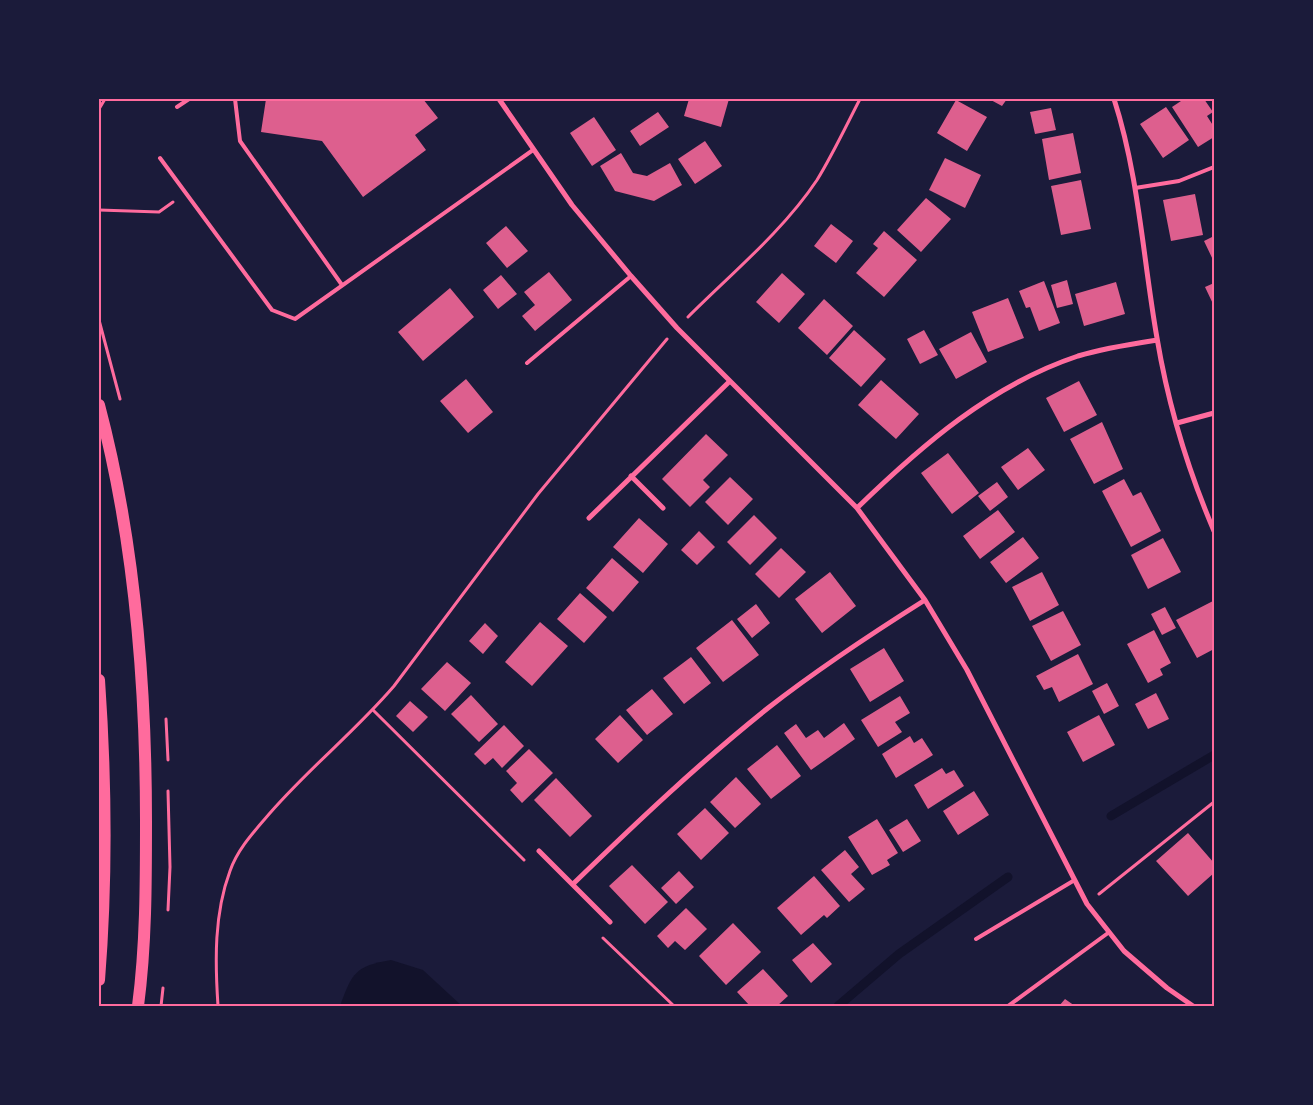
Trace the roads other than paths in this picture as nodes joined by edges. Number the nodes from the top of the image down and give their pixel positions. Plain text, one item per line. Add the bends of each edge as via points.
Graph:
1 (189, 99) edge
2 (235, 99) edge
3 (499, 99) edge
4 (1114, 99) edge
5 (177, 107) dead end
6 (533, 150) junction
7 (160, 158) dead end
8 (1214, 167) edge
9 (1135, 188) junction
10 (630, 276) junction
11 (342, 285) junction
12 (1157, 340) junction
13 (527, 363) dead end
14 (730, 381) junction
15 (99, 405) edge
16 (1214, 413) edge
17 (1177, 423) junction
18 (631, 476) junction
19 (663, 508) dead end
20 (857, 508) junction
21 (589, 518) dead end
22 (1214, 531) edge
23 (925, 600) junction
24 (99, 680) edge
25 (539, 851) dead end
26 (1073, 881) junction
27 (573, 884) junction
28 (610, 922) dead end
29 (1108, 933) junction
30 (976, 939) dead end
31 (99, 980) edge
32 (138, 1006) edge
33 (1008, 1006) edge
34 (1193, 1006) edge

1 - 5 lane
2 - 11 lane via 240,141
3 - 6 street
4 - 9 street
6 - 10 street
6 - 11 lane
7 - 11 lane via 272,310 295,319
8 - 9 lane via 1179,180
9 - 12 street
10 - 13 lane
10 - 14 street
12 - 17 street
12 - 20 street via 1079,356 1001,391 948,427
14 - 18 street
14 - 20 street
15 - 32 main road via 128,551 145,742 146,895 144,960
16 - 17 street
17 - 22 street via 1199,496
18 - 19 street
18 - 21 street
20 - 23 street
23 - 26 street via 967,670
23 - 27 street via 838,657 769,708 694,770
24 - 31 main road via 104,899
25 - 27 street
26 - 29 street
26 - 30 lane
27 - 28 street
29 - 33 lane
29 - 34 street via 1146,971

